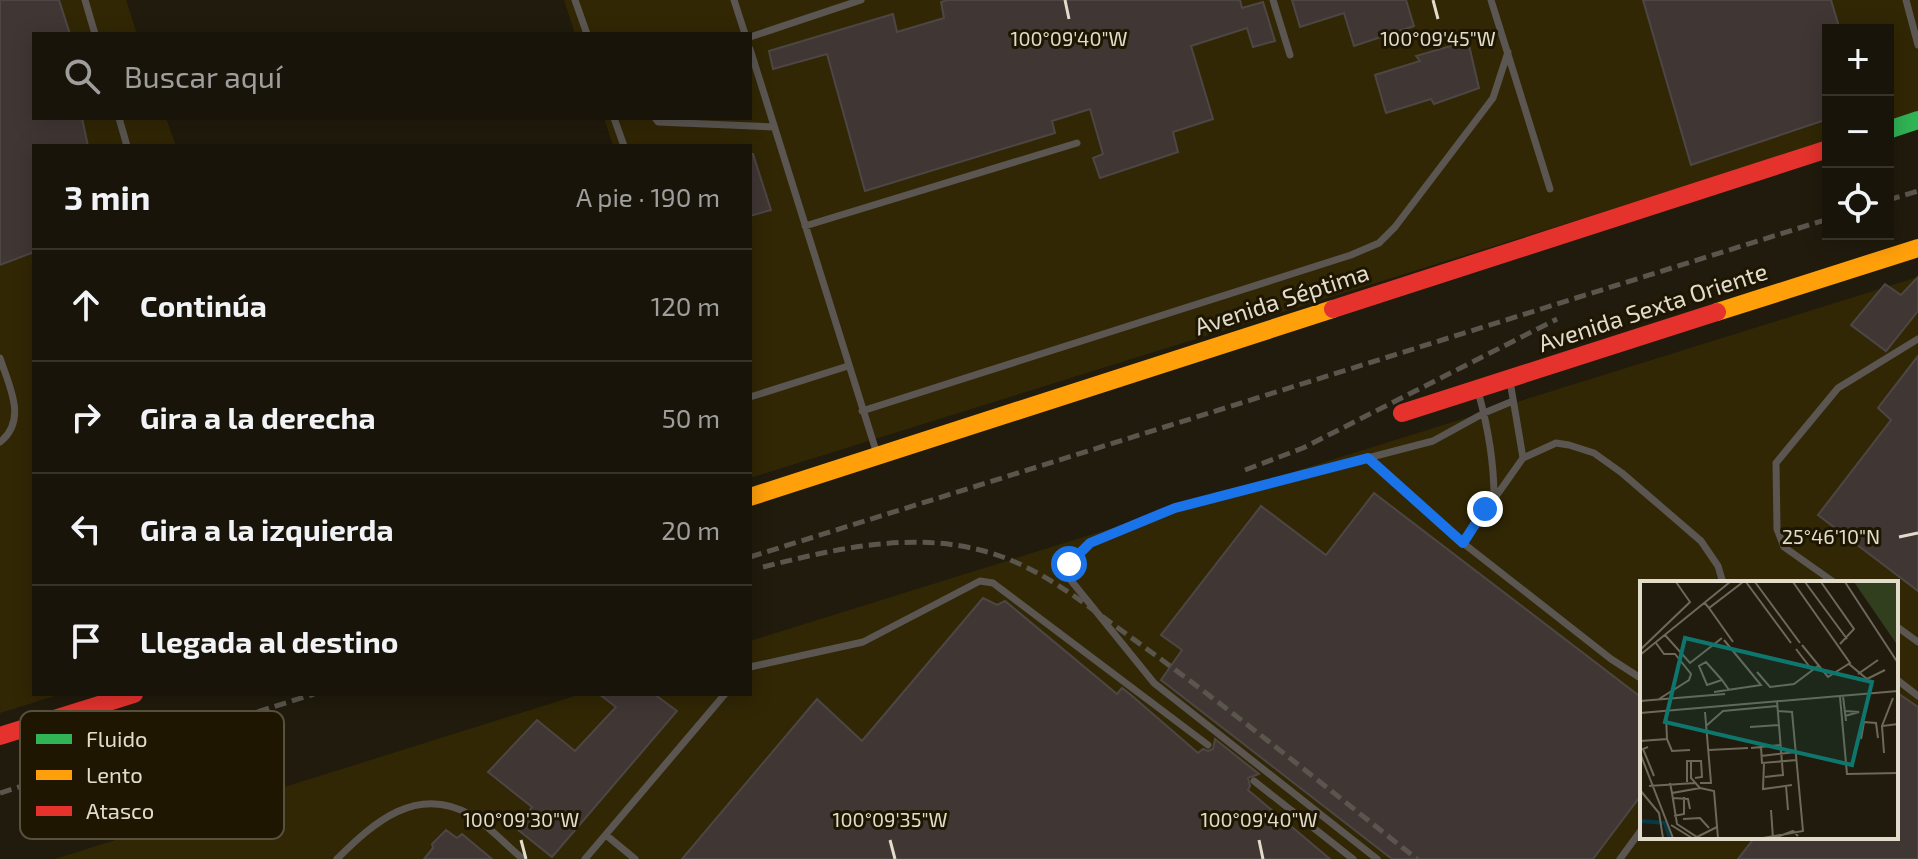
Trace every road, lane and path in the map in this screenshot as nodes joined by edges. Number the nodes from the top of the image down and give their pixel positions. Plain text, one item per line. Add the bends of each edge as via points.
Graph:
1 (85, 0) edge
2 (734, 0) edge
3 (861, 0) edge
4 (1273, 0) edge
5 (1491, 0) edge
6 (1906, 0) edge
7 (577, 1) edge
8 (94, 32) edge
9 (586, 32) edge
10 (746, 32) edge
11 (752, 35) edge
12 (1918, 45) edge
13 (1508, 52) junction
14 (1290, 55) dead end
15 (752, 56) edge
16 (120, 120) edge
17 (615, 120) edge
18 (656, 120) edge
19 (1918, 120) edge
20 (774, 127) junction
21 (1894, 128) edge
22 (1077, 143) dead end
23 (126, 144) edge
24 (623, 144) edge
25 (1822, 151) edge
26 (1550, 189) dead end
27 (805, 226) junction
28 (1918, 248) edge
29 (1918, 339) edge
30 (0, 358) edge
31 (848, 366) junction
32 (1509, 379) junction
33 (1477, 389) junction
34 (752, 396) edge
35 (1513, 401) junction
36 (862, 411) junction
37 (1402, 413) dead end
38 (1484, 413) junction
39 (0, 442) edge
40 (878, 456) junction
41 (1368, 458) junction
42 (1523, 458) junction
43 (752, 496) edge
44 (1494, 499) junction
45 (1463, 543) junction
46 (1722, 581) edge
47 (1832, 581) edge
48 (1898, 627) edge
49 (1918, 642) edge
50 (752, 667) edge
51 (1640, 678) edge
52 (1898, 681) edge
53 (128, 696) edge
54 (723, 696) edge
55 (1918, 696) edge
56 (80, 711) edge
57 (20, 730) edge
58 (0, 736) edge
59 (1208, 745) dead end
60 (1254, 781) dead end
61 (1640, 832) edge
62 (606, 835) junction
63 (337, 859) edge
64 (523, 859) edge
65 (585, 859) edge
66 (635, 859) edge
67 (1353, 859) edge
68 (1377, 859) edge
69 (1620, 859) edge

1 - 8 lane
2 - 10 lane
3 - 11 lane
4 - 14 lane
5 - 13 lane
6 - 12 lane
7 - 9 lane
13 - 26 lane
13 - 36 lane via 1493,98 1379,243
15 - 20 lane
16 - 23 lane
17 - 24 lane
18 - 20 lane
19 - 21 street
20 - 27 lane
22 - 27 lane
25 - 40 street, Avenida Séptima
27 - 31 lane
28 - 32 street, Avenida Sexta Oriente
29 - 47 lane via 1838,388 1776,463 1777,529 1784,547
30 - 39 lane via 15,403 15,424
31 - 34 lane
31 - 36 lane
32 - 33 street, Avenida Sexta Oriente
32 - 35 lane
33 - 37 street, Avenida Sexta Oriente
33 - 38 lane
35 - 38 lane
35 - 42 lane
36 - 40 lane
38 - 41 lane via 1433,441
38 - 44 lane
40 - 43 street, Avenida Séptima
41 - 45 lane
41 - 68 lane via 1175,508 1090,543 1069,564 1069,578 1154,683
42 - 44 lane
42 - 46 lane via 1556,443 1594,453 1701,541
44 - 45 lane
45 - 51 lane
48 - 49 lane
50 - 59 lane via 863,642 980,581 993,583
52 - 55 lane
53 - 56 street
54 - 62 lane
57 - 58 street
60 - 67 lane
61 - 69 lane
62 - 65 lane
62 - 66 lane
63 - 64 lane via 367,829 392,814 435,802 470,815

